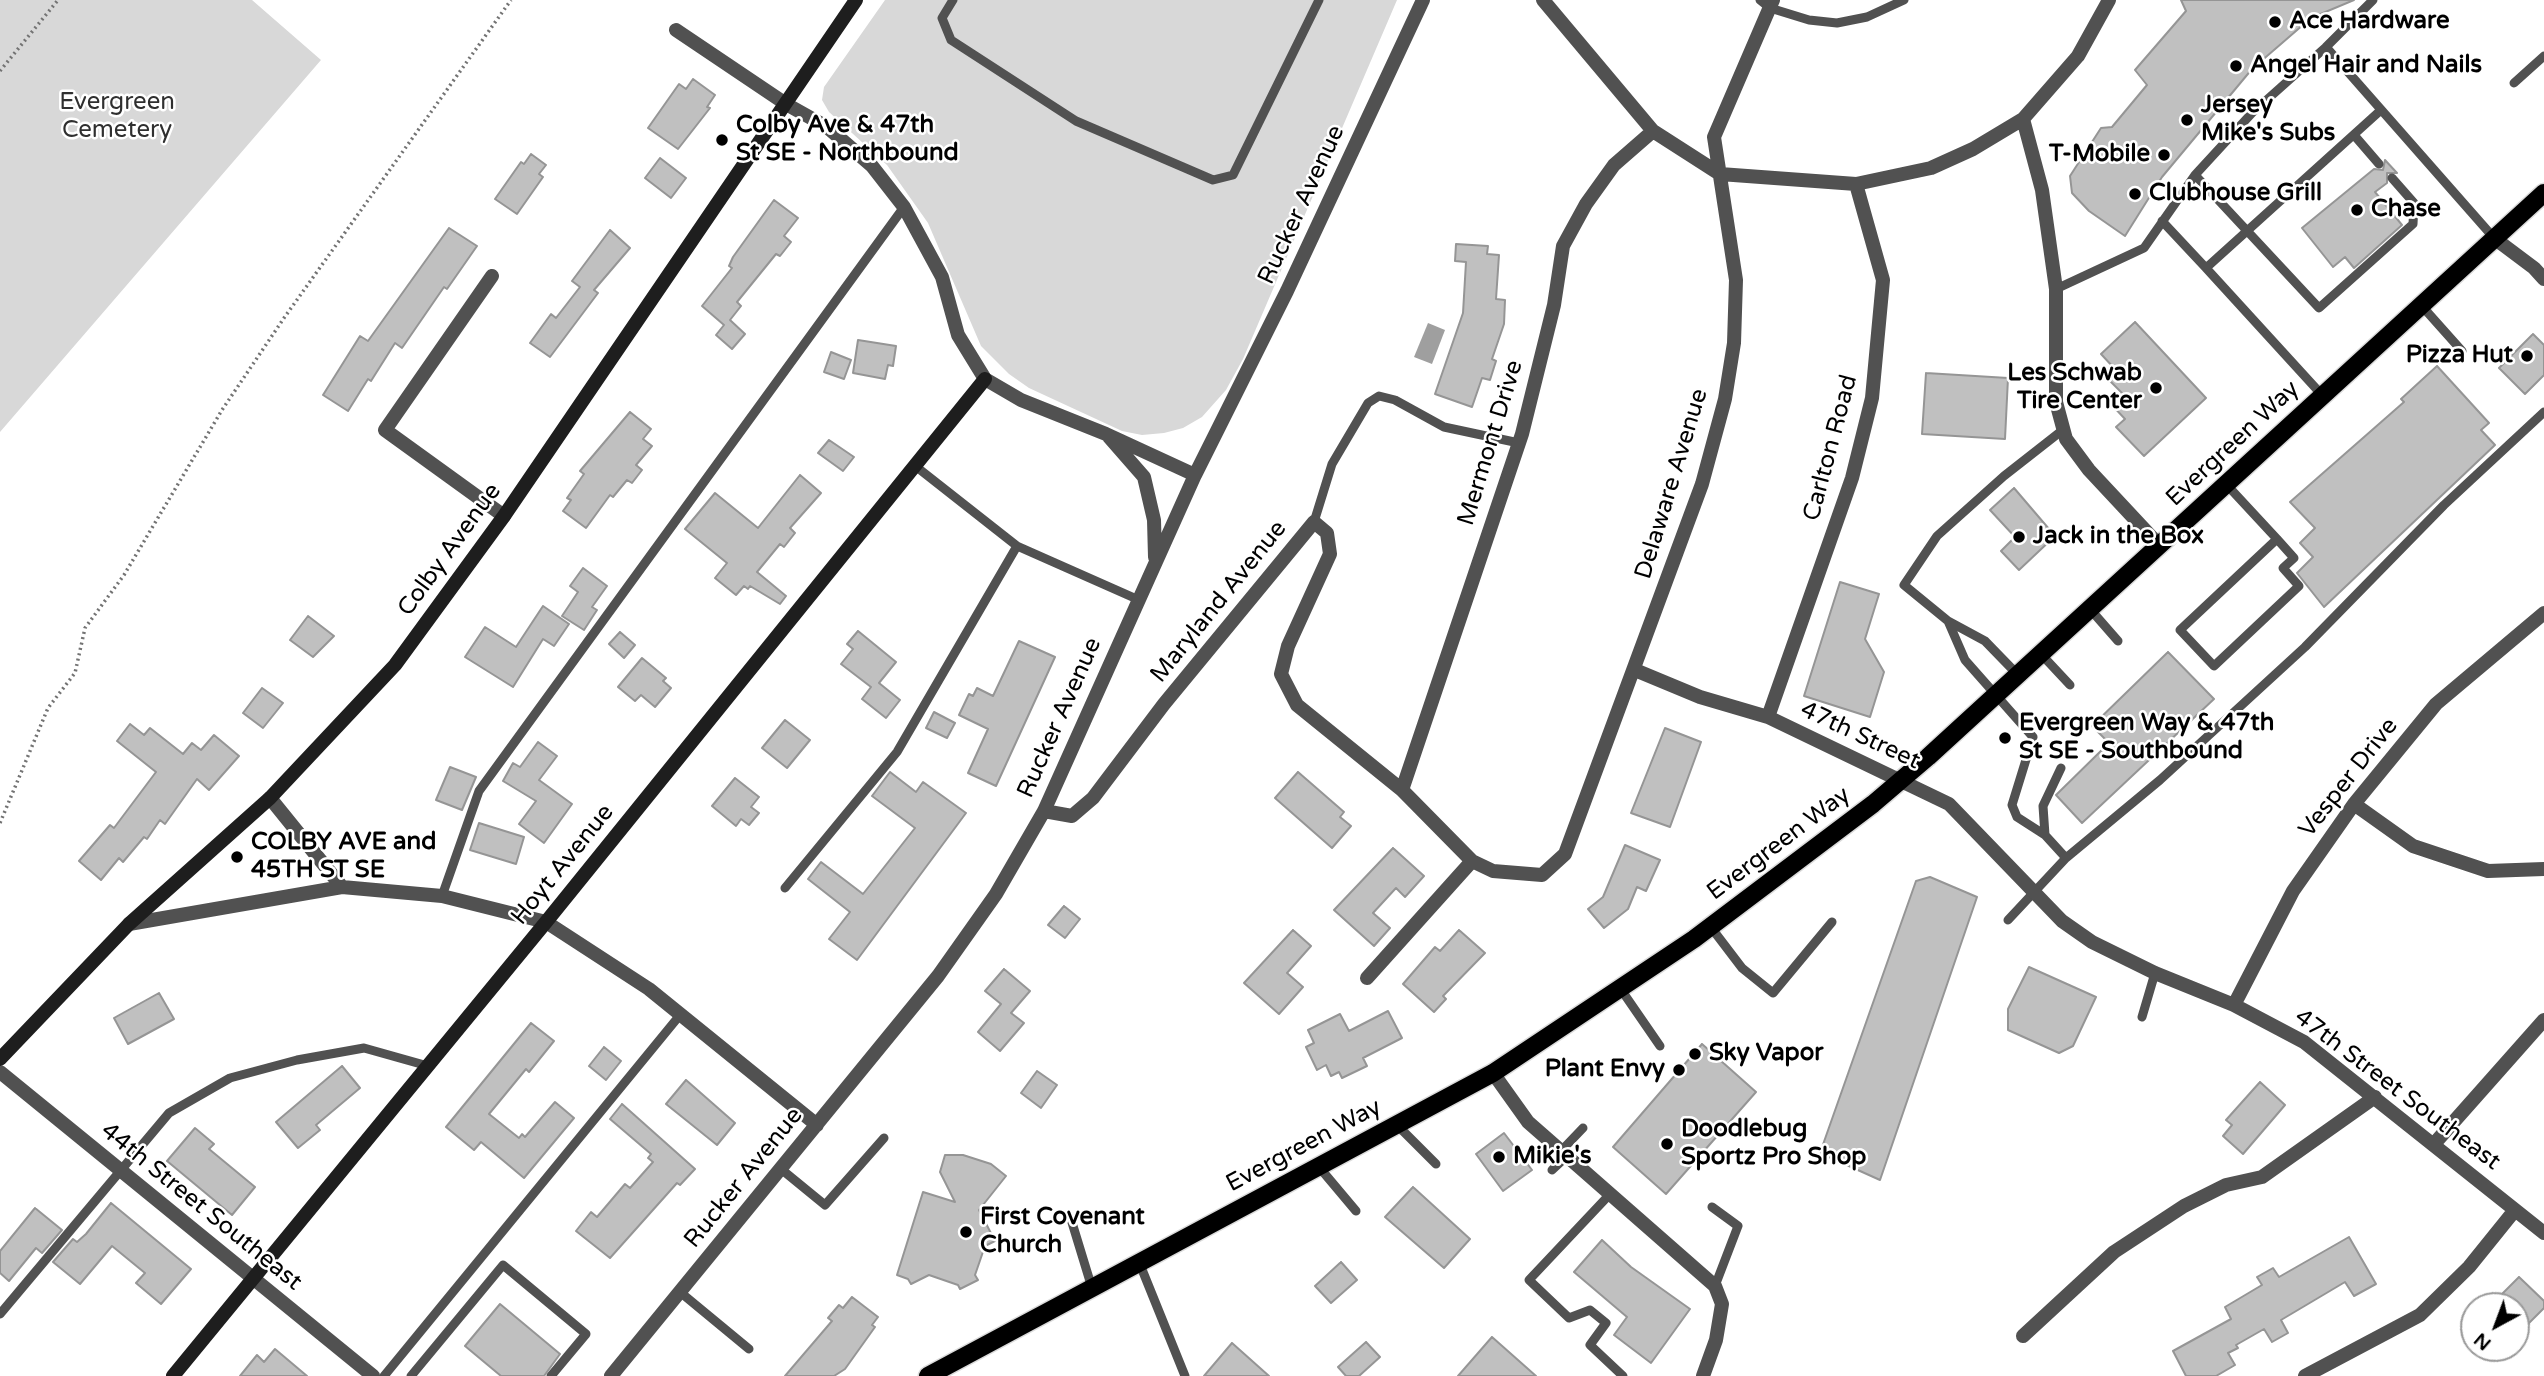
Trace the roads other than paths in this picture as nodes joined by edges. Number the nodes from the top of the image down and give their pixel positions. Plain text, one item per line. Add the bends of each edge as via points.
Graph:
1 (856, 0) edge
2 (953, 0) edge
3 (1319, 0) edge
4 (1423, 0) edge
5 (1543, 0) edge
6 (1904, 0) edge
7 (2109, 0) edge
8 (2373, 0) edge
9 (1768, 3) edge
10 (676, 30) dead end
11 (2326, 47) junction
12 (2544, 56) edge
13 (2514, 83) dead end
14 (786, 104) junction
15 (2381, 110) junction
16 (2023, 119) junction
17 (1653, 131) junction
18 (2354, 135) junction
19 (2379, 164) dead end
20 (1720, 174) junction
21 (2194, 175) junction
22 (2392, 178) dead end
23 (1856, 184) junction
24 (2544, 193) edge
25 (904, 207) junction
26 (2162, 221) junction
27 (2247, 231) junction
28 (2494, 238) junction
29 (2206, 268) junction
30 (492, 276) dead end
31 (2544, 279) edge
32 (2056, 289) junction
33 (2421, 305) junction
34 (2462, 351) dead end
35 (985, 379) junction
36 (2322, 395) junction
37 (2544, 412) edge
38 (2064, 429) junction
39 (1106, 434) junction
40 (1519, 443) junction
41 (914, 465) junction
42 (1195, 475) junction
43 (2225, 484) junction
44 (504, 516) junction
45 (1314, 522) junction
46 (2277, 540) junction
47 (2159, 545) junction
48 (1017, 546) junction
49 (1155, 563) junction
50 (1139, 600) junction
51 (2090, 609) junction
52 (2544, 613) edge
53 (1948, 621) junction
54 (2118, 641) dead end
55 (2041, 654) junction
56 (1635, 670) junction
57 (2018, 675) junction
58 (2070, 685) dead end
59 (1995, 696) junction
60 (1768, 717) junction
61 (2061, 768) dead end
62 (1902, 780) junction
63 (1402, 790) junction
64 (270, 798) junction
65 (2354, 804) junction
66 (1044, 811) junction
67 (2045, 835) junction
68 (1565, 854) joint
69 (2066, 858) junction
70 (1472, 861) junction
71 (2544, 869) edge
72 (342, 887) junction
73 (785, 888) dead end
74 (2033, 894) junction
75 (442, 896) junction
76 (2008, 920) dead end
77 (547, 922) junction
78 (1832, 922) dead end
79 (129, 924) junction
80 (1710, 926) junction
81 (2155, 973) junction
82 (1367, 978) dead end
83 (1620, 988) junction
84 (2234, 1006) junction
85 (680, 1015) junction
86 (2141, 1017) dead end
87 (2544, 1020) edge
88 (1660, 1046) dead end
89 (0, 1059) edge
90 (428, 1066) junction
91 (0, 1072) edge
92 (1493, 1073) junction
93 (2375, 1097) junction
94 (817, 1125) junction
95 (1397, 1125) junction
96 (1583, 1128) dead end
97 (884, 1138) dead end
98 (2434, 1144) junction
99 (1564, 1153) junction
100 (1436, 1164) dead end
101 (1319, 1167) junction
102 (119, 1169) junction
103 (781, 1169) junction
104 (1552, 1170) dead end
105 (1611, 1194) junction
106 (1712, 1207) dead end
107 (2515, 1210) junction
108 (1356, 1211) dead end
109 (1070, 1216) dead end
110 (2544, 1233) edge
111 (1139, 1262) junction
112 (252, 1279) junction
113 (1715, 1286) junction
114 (1092, 1288) junction
115 (680, 1292) junction
116 (0, 1314) edge
117 (2023, 1336) dead end
118 (749, 1349) dead end
119 (173, 1376) edge
120 (373, 1376) edge
121 (384, 1376) edge
122 (411, 1376) edge
123 (551, 1376) edge
124 (611, 1376) edge
125 (928, 1376) edge
126 (1185, 1376) edge
127 (1623, 1376) edge
128 (1703, 1376) edge
129 (2305, 1376) edge

1 - 14 main road, Colby Avenue
2 - 3 lane via 942,18 951,40 1076,121 1213,180 1233,174
4 - 42 street, Rucker Avenue
5 - 17 street
6 - 9 lane via 1867,17 1837,23 1809,20
7 - 16 street via 2078,56
8 - 11 lane
9 - 20 street, Delaware Avenue via 1714,136
10 - 14 street
11 - 15 lane
11 - 21 lane via 2252,113
12 - 13 lane
14 - 25 street via 827,127 872,166
14 - 44 main road, Colby Avenue
15 - 18 lane
15 - 28 lane
16 - 23 street via 1931,168
16 - 32 street via 2042,190
17 - 20 street
17 - 40 street, Mermont Drive via 1614,165 1563,246 1554,305
18 - 19 lane
18 - 27 lane
20 - 23 street
20 - 56 street, Delaware Avenue via 1736,280 1734,343 1725,399 1702,484
21 - 26 lane
21 - 27 lane
22 - 27 lane via 2414,203 2413,224 2319,308
23 - 60 street, Carlton Road via 1883,280 1872,398 1852,478
24 - 28 main road, Evergreen Way
25 - 35 street via 942,276 958,335
25 - 75 lane via 479,791
26 - 29 lane
26 - 32 lane via 2144,248
27 - 29 lane
28 - 31 street
28 - 33 main road, Evergreen Way
29 - 36 lane
30 - 44 street via 385,430
32 - 38 street via 2056,402
33 - 34 lane
33 - 36 main road, Evergreen Way
35 - 39 street via 1021,400
35 - 41 main road, Hoyt Avenue
36 - 43 main road, Evergreen Way
37 - 69 lane via 2444,505 2305,646 2160,780
38 - 47 street via 2089,470
38 - 53 lane via 1937,536 1904,586
39 - 42 street
39 - 49 street via 1144,477 1154,520
40 - 45 lane via 1444,427 1395,400 1378,396 1368,403 1332,464
40 - 63 street, Mermont Drive
41 - 48 lane
41 - 77 main road, Hoyt Avenue
42 - 49 street, Rucker Avenue
43 - 46 lane
43 - 47 main road, Evergreen Way
44 - 64 main road, Colby Avenue via 395,665
45 - 63 street, Maryland Avenue via 1327,533 1330,554 1280,674 1297,705
45 - 66 street, Maryland Avenue via 1093,798 1072,816
46 - 46 lane via 2180,630 2214,666 2299,586 2283,568 2294,558
47 - 51 main road, Evergreen Way
48 - 50 lane
48 - 73 lane via 897,752
49 - 50 street, Rucker Avenue
50 - 66 street, Rucker Avenue
51 - 54 lane
51 - 55 main road, Evergreen Way
52 - 65 street, Vesper Drive via 2436,704
53 - 57 lane via 1985,641
53 - 59 lane via 1965,660
55 - 57 main road, Evergreen Way
55 - 58 lane
56 - 60 street, 47th Street via 1700,698
56 - 68 street, Delaware Avenue
57 - 59 main road, Evergreen Way
59 - 62 main road, Evergreen Way
59 - 67 lane via 2033,737 2011,805 2017,817
60 - 62 street, 47th Street
61 - 67 lane via 2043,806
62 - 74 street, 47th Street via 1950,804
62 - 80 main road, Evergreen Way
63 - 70 street, Maryland Avenue
64 - 72 street
64 - 79 main road, Colby Avenue
65 - 71 street via 2413,846 2488,871
65 - 84 street, Vesper Drive via 2293,891
66 - 94 street, Rucker Avenue via 996,894 938,976
67 - 69 lane
68 - 70 street, Maryland Avenue via 1542,875 1493,871
69 - 74 lane
70 - 82 street
72 - 75 street
72 - 79 street
74 - 76 lane
74 - 81 street, 47th Street Southeast via 2092,942
75 - 77 street
77 - 85 street via 649,989
77 - 90 main road, Hoyt Avenue
78 - 80 lane via 1773,993 1742,968
79 - 89 main road, Colby Avenue
80 - 83 main road, Evergreen Way
81 - 84 street, 47th Street Southeast
81 - 86 lane
83 - 88 lane
83 - 92 main road, Evergreen Way
84 - 93 street, 47th Street Southeast via 2304,1042
85 - 94 street
85 - 121 lane
87 - 98 street
90 - 102 lane via 364,1048 230,1078 169,1112
90 - 112 main road, Hoyt Avenue
91 - 102 street, 44th Street Southeast
92 - 95 main road, Evergreen Way
92 - 99 street via 1528,1122
93 - 98 street, 47th Street Southeast
93 - 117 street via 2262,1177 2226,1185 2115,1252
94 - 103 street, Rucker Avenue
95 - 100 lane
95 - 101 main road, Evergreen Way
96 - 99 lane
97 - 103 lane via 825,1205
98 - 107 street, 47th Street Southeast
99 - 104 lane
99 - 105 street
101 - 108 lane
101 - 111 main road, Evergreen Way
102 - 112 street, 44th Street Southeast
102 - 116 lane
103 - 115 street, Rucker Avenue
105 - 113 street
105 - 127 lane via 1529,1280 1569,1318 1590,1310 1606,1323 1590,1345
106 - 113 lane via 1738,1226
107 - 110 street, 47th Street Southeast
107 - 129 street via 2469,1267 2420,1315
109 - 114 lane
111 - 114 main road, Evergreen Way
111 - 126 lane
112 - 119 main road, Hoyt Avenue
112 - 120 street, 44th Street Southeast
113 - 128 street via 1722,1304
114 - 125 main road, Evergreen Way
115 - 118 lane
115 - 124 street, Rucker Avenue
122 - 123 lane via 502,1265 586,1334

